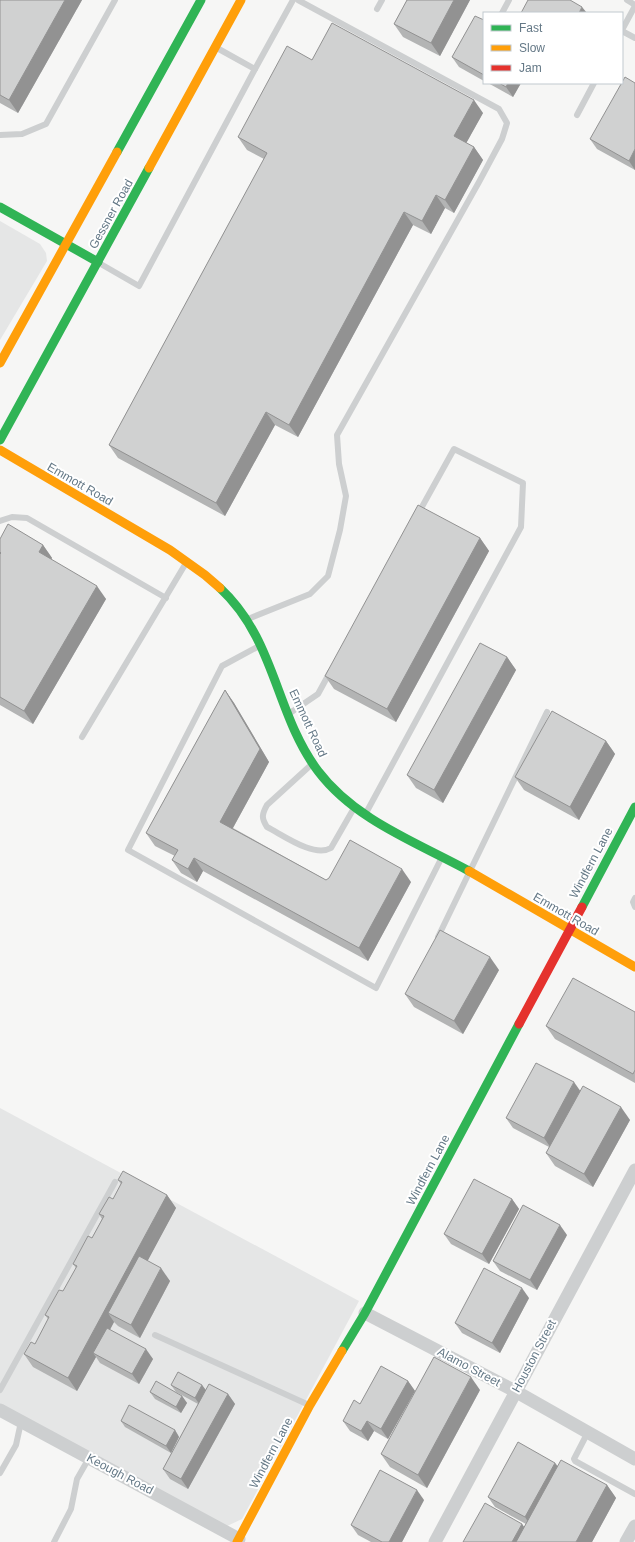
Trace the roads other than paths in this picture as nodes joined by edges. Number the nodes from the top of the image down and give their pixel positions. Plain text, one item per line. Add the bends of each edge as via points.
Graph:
1 (115, 0) edge
2 (201, 0) edge
3 (241, 0) edge
4 (293, 0) edge
5 (298, 0) edge
6 (382, 0) edge
7 (509, 0) edge
8 (627, 0) edge
9 (635, 5) edge
10 (377, 9) dead end
11 (503, 12) edge
12 (623, 29) edge
13 (623, 32) edge
14 (635, 38) edge
15 (215, 47) junction
16 (255, 69) junction
17 (593, 84) edge
18 (577, 116) dead end
19 (0, 135) edge
20 (0, 207) edge
21 (67, 244) junction
22 (98, 262) junction
23 (0, 363) edge
24 (0, 440) edge
25 (0, 450) edge
26 (0, 521) edge
27 (413, 524) edge
28 (187, 562) junction
29 (166, 598) junction
30 (247, 619) junction
31 (262, 644) junction
32 (333, 666) edge
33 (547, 712) dead end
34 (289, 714) junction
35 (82, 737) dead end
36 (313, 763) junction
37 (355, 807) junction
38 (635, 807) edge
39 (365, 814) junction
40 (442, 858) junction
41 (468, 871) junction
42 (635, 898) edge
43 (635, 907) edge
44 (569, 930) junction
45 (436, 940) edge
46 (635, 967) edge
47 (635, 1170) edge
48 (115, 1182) dead end
49 (631, 1187) edge
50 (365, 1313) junction
51 (155, 1335) dead end
52 (0, 1390) edge
53 (515, 1391) junction
54 (310, 1405) junction
55 (0, 1410) edge
56 (22, 1422) junction
57 (588, 1432) junction
58 (89, 1458) junction
59 (635, 1459) edge
60 (0, 1473) edge
61 (635, 1494) edge
62 (635, 1526) edge
63 (238, 1540) edge
64 (54, 1542) edge
65 (435, 1542) edge
66 (626, 1542) edge

1 - 19 lane via 46,124 22,134
2 - 21 street, Gessner Road
3 - 15 street, Gessner Road
4 - 16 lane
5 - 30 lane via 499,109 507,123 502,139 479,182 337,434 339,464 346,496 328,576 310,594
6 - 10 lane
7 - 11 lane
8 - 9 lane
9 - 12 lane
13 - 14 lane
15 - 16 lane
15 - 22 street, Gessner Road
16 - 22 lane via 139,286
17 - 18 lane
20 - 21 street
21 - 22 street
21 - 23 street, Gessner Road
22 - 24 street, Gessner Road
25 - 28 street, Emmott Road
26 - 29 lane via 12,517 27,518
27 - 39 lane via 454,449 523,483 521,527
28 - 29 lane
28 - 30 street, Emmott Road via 219,586
29 - 35 lane
30 - 31 street, Emmott Road
31 - 34 street, Emmott Road
31 - 40 lane via 222,666 128,850 376,988
32 - 34 lane via 318,694
33 - 41 lane
34 - 36 street, Emmott Road
36 - 37 street, Emmott Road via 332,788
36 - 37 lane via 267,805 262,813 266,827 313,850 326,851 331,848
37 - 39 street, Emmott Road
38 - 44 street, Windfern Lane
39 - 40 street, Emmott Road
40 - 41 street, Emmott Road
41 - 44 street, Emmott Road
41 - 45 lane
42 - 43 lane
44 - 46 street, Emmott Road
44 - 50 street, Windfern Lane
47 - 49 street, Houston Street
48 - 52 lane
49 - 53 street, Houston Street
50 - 53 street, Alamo Street
50 - 54 street, Windfern Lane
51 - 54 lane
53 - 57 street, Alamo Street
53 - 65 street, Houston Street
54 - 63 street, Windfern Lane
55 - 56 street, Keough Road
56 - 58 street, Keough Road
56 - 60 lane via 16,1445
57 - 59 street, Alamo Street
57 - 61 lane via 575,1461
58 - 63 street, Keough Road
58 - 64 lane via 77,1479 71,1509
62 - 66 street

